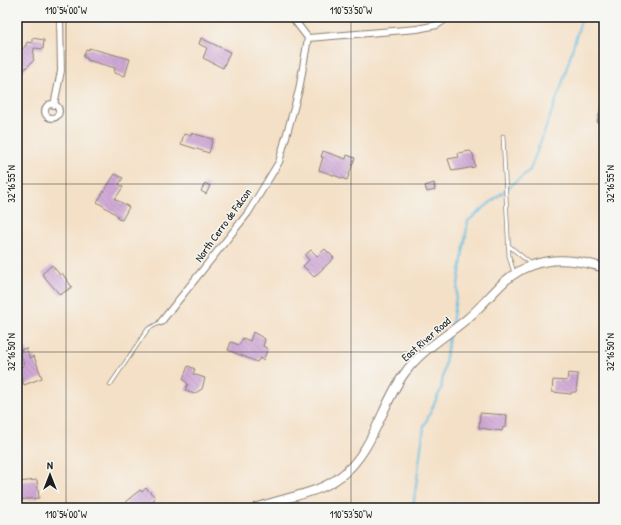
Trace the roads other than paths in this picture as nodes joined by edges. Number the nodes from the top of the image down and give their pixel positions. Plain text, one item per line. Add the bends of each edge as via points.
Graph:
1 (60, 17) edge
2 (292, 17) edge
3 (449, 17) edge
4 (308, 38) junction
5 (54, 105) dead end
6 (502, 136) dead end
7 (508, 245) junction
8 (531, 264) junction
9 (604, 268) edge
10 (514, 273) junction
11 (161, 322) joint
12 (110, 385) dead end
13 (256, 508) edge

1 - 5 street via 60,71
2 - 4 street
3 - 4 street via 437,25 417,30
4 - 11 street, North Cerro de Falcon via 299,90 279,162 248,213
6 - 7 lane
7 - 8 lane
7 - 10 lane
8 - 9 street, East River Road via 558,259
8 - 10 street, East River Road
10 - 13 street, East River Road via 468,318 418,358 404,373 363,452 341,476 322,487
11 - 12 lane via 148,329

